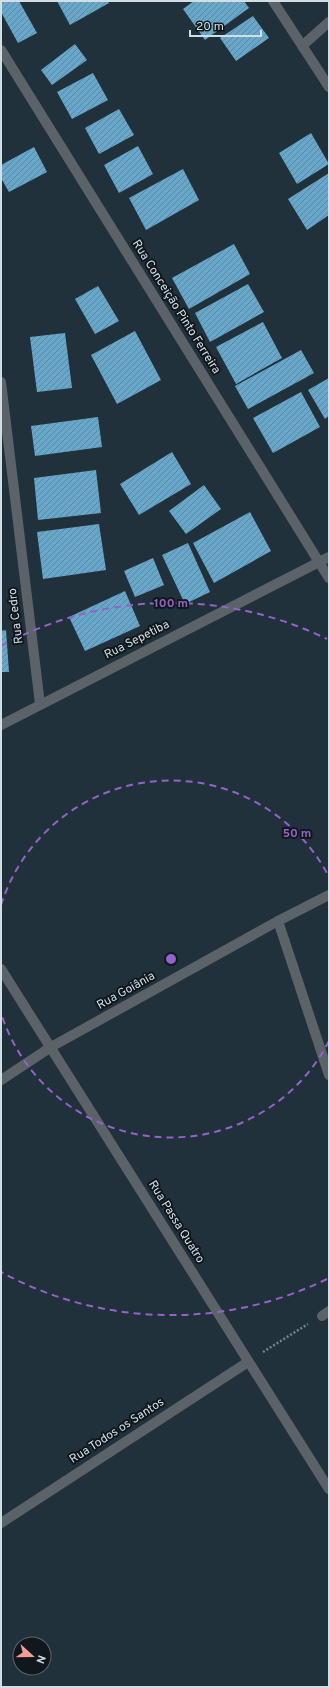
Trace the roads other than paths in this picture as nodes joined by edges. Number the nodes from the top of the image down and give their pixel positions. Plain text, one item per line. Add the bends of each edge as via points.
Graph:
1 (273, 1) edge
2 (329, 22) edge
3 (302, 46) junction
4 (1, 50) edge
5 (329, 87) edge
6 (1, 382) edge
7 (329, 557) edge
8 (319, 562) junction
9 (329, 578) edge
10 (40, 704) junction
11 (1, 725) edge
12 (329, 895) edge
13 (278, 921) junction
14 (1, 969) edge
15 (51, 1047) junction
16 (329, 1075) edge
17 (1, 1080) edge
18 (248, 1362) junction
19 (329, 1489) edge
20 (1, 1522) edge

1 - 3 street
2 - 3 street
3 - 5 street
4 - 8 street, Rua Conceição Pinto Ferreira
6 - 10 street, Rua Cedro
7 - 8 street, Rua Sepetiba
8 - 9 street, Rua Conceição Pinto Ferreira
8 - 10 street, Rua Sepetiba
10 - 11 street, Rua Sepetiba
12 - 13 street, Rua Goiânia
13 - 15 street, Rua Goiânia
13 - 16 street
14 - 15 street, Rua Passa Quatro
15 - 17 street, Rua Goiânia
15 - 18 street, Rua Passa Quatro
18 - 19 street, Rua Passa Quatro
18 - 20 street, Rua Todos os Santos

